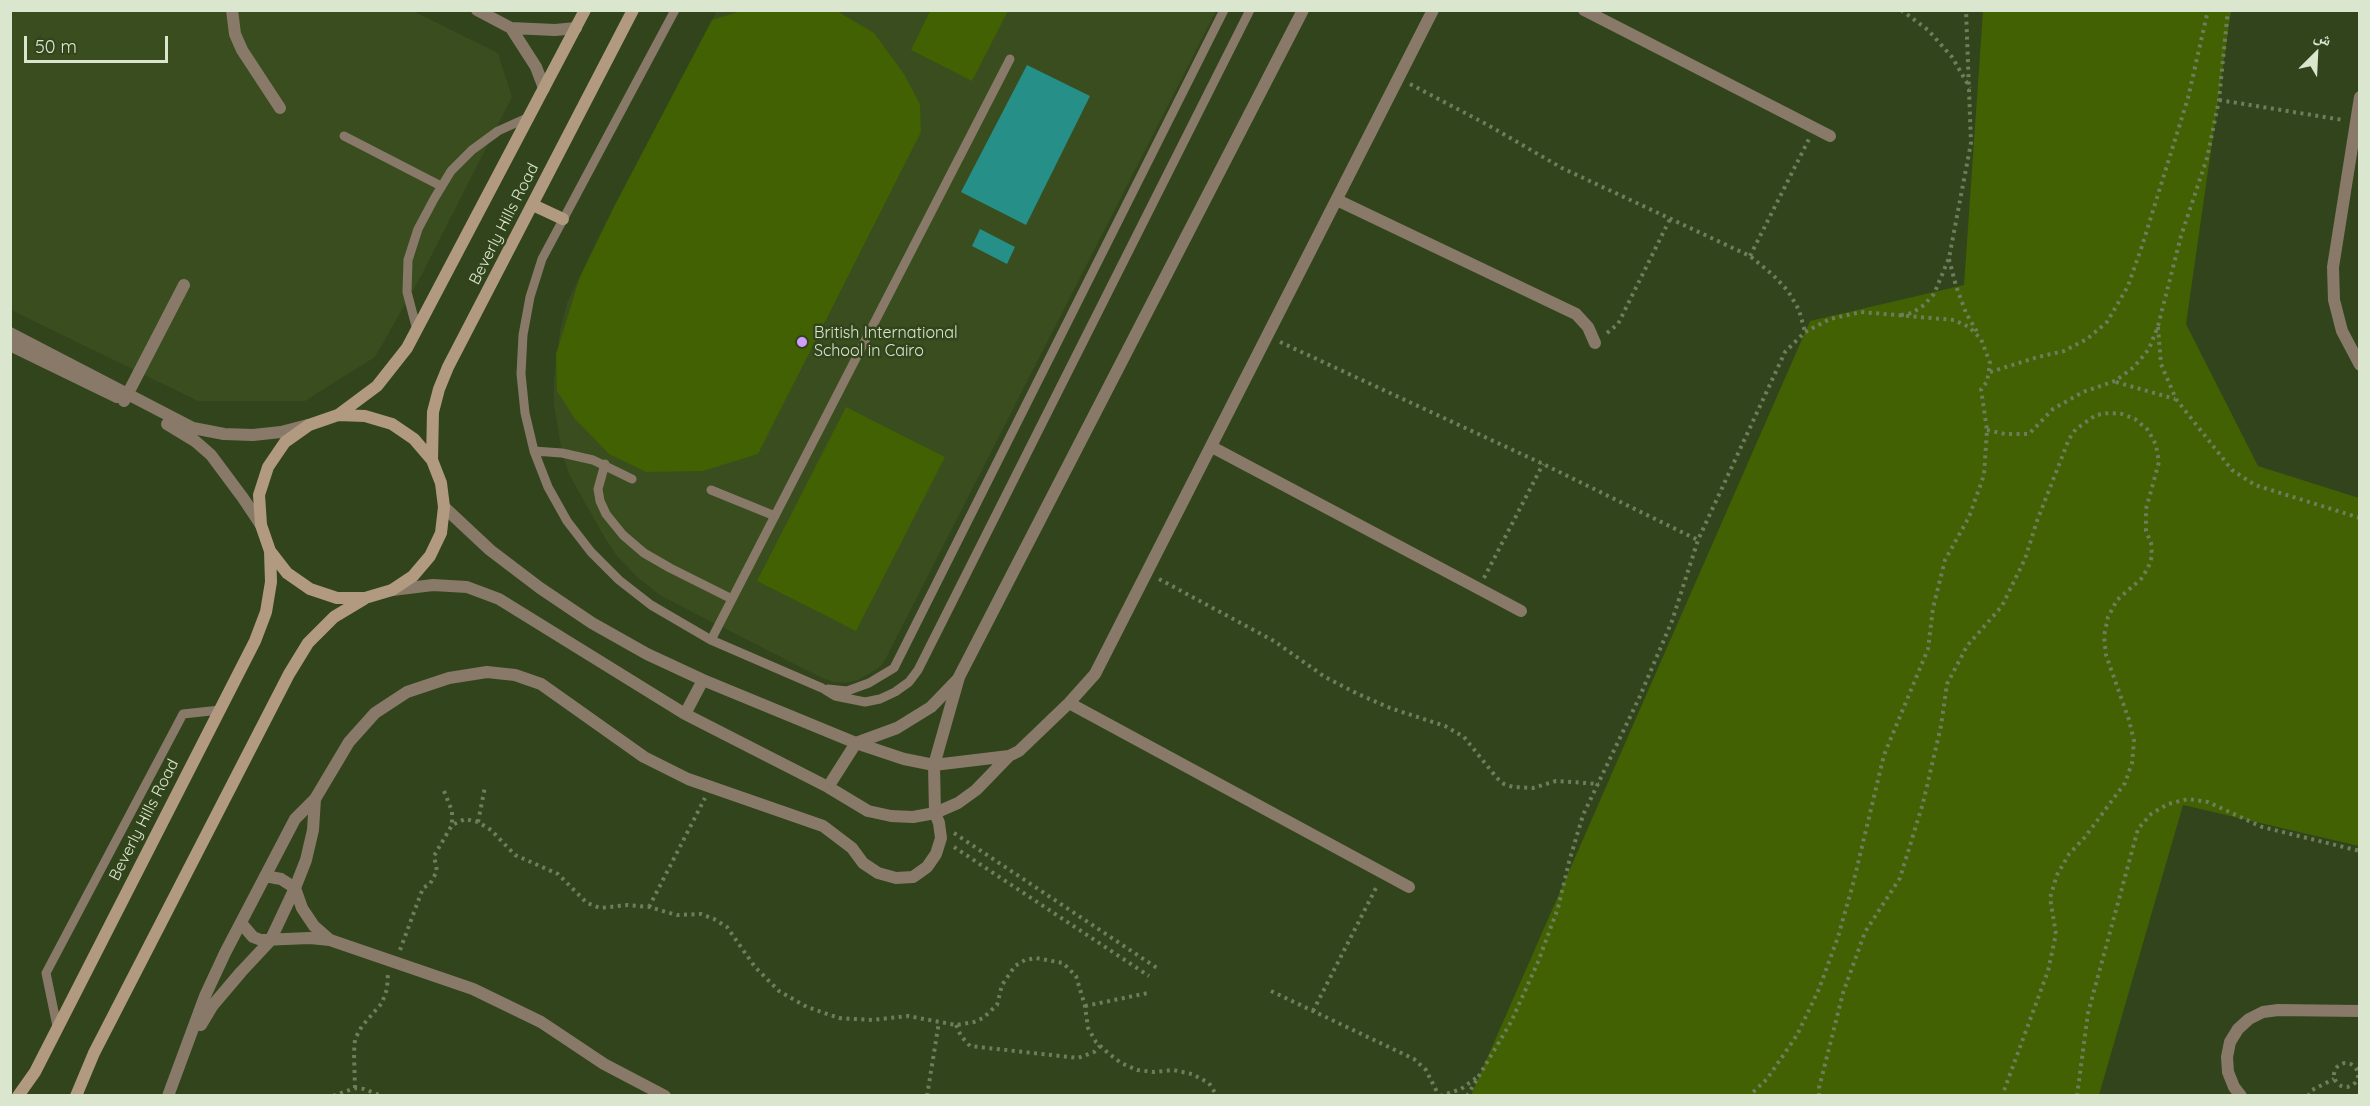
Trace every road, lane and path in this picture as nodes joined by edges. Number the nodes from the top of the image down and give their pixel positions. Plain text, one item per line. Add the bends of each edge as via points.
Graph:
1 (232, 10) edge
2 (477, 10) edge
3 (585, 10) edge
4 (633, 10) edge
5 (675, 10) edge
6 (1224, 10) edge
7 (1250, 10) edge
8 (1303, 10) edge
9 (1433, 10) edge
10 (1584, 10) edge
11 (1901, 10) edge
12 (1966, 10) edge
13 (2208, 10) edge
14 (2229, 10) edge
15 (511, 28) junction
16 (576, 28) junction
17 (1010, 59) dead end
18 (1399, 78) junction
19 (544, 88) junction
20 (1970, 88) junction
21 (2360, 97) edge
22 (2220, 99) junction
23 (280, 108) dead end
24 (529, 117) junction
25 (2356, 122) junction
26 (1815, 128) junction
27 (344, 136) dead end
28 (1830, 136) dead end
29 (441, 186) junction
30 (1337, 200) junction
31 (533, 205) junction
32 (564, 219) junction
33 (1670, 219) junction
34 (1750, 256) junction
35 (1949, 258) junction
36 (184, 285) dead end
37 (1892, 316) junction
38 (2158, 326) junction
39 (417, 330) junction
40 (1805, 332) junction
41 (10, 333) edge
42 (1268, 337) junction
43 (1593, 339) joint
44 (1981, 339) junction
45 (10, 345) edge
46 (2360, 365) edge
47 (1990, 372) junction
48 (2115, 381) junction
49 (126, 397) junction
50 (2176, 399) junction
51 (338, 415) junction
52 (309, 425) junction
53 (1987, 430) junction
54 (1212, 447) junction
55 (534, 451) junction
56 (432, 460) junction
57 (605, 464) junction
58 (1544, 464) junction
59 (632, 479) dead end
60 (711, 490) dead end
61 (444, 507) junction
62 (775, 516) junction
63 (2360, 518) edge
64 (261, 525) junction
65 (1698, 540) junction
66 (270, 550) junction
67 (1148, 573) junction
68 (1479, 589) junction
69 (392, 590) junction
70 (365, 598) junction
71 (732, 599) junction
72 (1521, 611) dead end
73 (711, 640) junction
74 (894, 668) junction
75 (959, 677) junction
76 (704, 680) junction
77 (909, 682) junction
78 (869, 683) junction
79 (822, 688) junction
80 (880, 699) junction
81 (1069, 704) junction
82 (219, 710) junction
83 (685, 714) junction
84 (856, 742) junction
85 (1009, 756) junction
86 (934, 765) junction
87 (1599, 784) junction
88 (485, 787) dead end
89 (711, 787) junction
90 (828, 787) junction
91 (444, 791) dead end
92 (315, 799) junction
93 (937, 818) junction
94 (478, 822) junction
95 (452, 825) junction
96 (941, 838) junction
97 (2360, 851) edge
98 (1384, 873) junction
99 (265, 876) junction
100 (1409, 887) dead end
101 (295, 888) junction
102 (649, 907) junction
103 (241, 923) junction
104 (330, 940) junction
105 (270, 941) junction
106 (391, 960) junction
107 (1160, 970) dead end
108 (1149, 976) dead end
109 (1271, 991) dead end
110 (1148, 993) dead end
111 (1085, 1006) junction
112 (1313, 1011) junction
113 (2360, 1011) edge
114 (939, 1022) junction
115 (956, 1025) junction
116 (57, 1026) junction
117 (190, 1042) junction
118 (1100, 1046) junction
119 (2359, 1070) edge
120 (1480, 1076) junction
121 (2334, 1079) junction
122 (355, 1088) junction
123 (18, 1095) edge
124 (76, 1095) edge
125 (168, 1095) edge
126 (333, 1095) edge
127 (382, 1095) edge
128 (665, 1095) edge
129 (927, 1095) edge
130 (1217, 1095) edge
131 (1439, 1095) edge
132 (1467, 1095) edge
133 (1749, 1095) edge
134 (1819, 1095) edge
135 (2002, 1095) edge
136 (2077, 1095) edge
137 (2241, 1095) edge
138 (2308, 1095) edge

1 - 23 street via 242,50
2 - 15 street
3 - 16 street, Beverly Hills Road
4 - 31 street, Beverly Hills Road
5 - 32 lane
6 - 74 lane
7 - 77 lane
8 - 75 street
9 - 18 street
10 - 26 street
11 - 20 path via 1928,30 1952,57
12 - 20 path
13 - 47 path via 2188,98 2142,246 2128,286 2107,322 2064,351
14 - 22 path
15 - 16 street
15 - 19 street via 536,67
16 - 19 street, Beverly Hills Road
17 - 62 lane
18 - 30 street
18 - 33 path via 1562,168
19 - 24 street, Beverly Hills Road
20 - 35 path via 1971,143
21 - 25 street
22 - 25 path
22 - 38 path via 2207,159 2181,236
24 - 29 lane via 498,131 472,150
24 - 39 street, Beverly Hills Road
25 - 46 street via 2333,267 2334,300 2342,331
26 - 28 street
26 - 34 path
27 - 29 lane
29 - 39 lane via 418,229 408,260 407,292
30 - 42 street
30 - 43 street via 1576,314
31 - 32 street
31 - 56 street, Beverly Hills Road via 444,378 434,412
32 - 55 lane via 542,259 523,335 521,374
33 - 34 path
33 - 43 path via 1618,324
34 - 40 path via 1788,291
35 - 37 path via 1938,288 1924,305 1912,313
35 - 44 path via 1966,314
36 - 49 street
37 - 40 path via 1861,312 1830,318
37 - 44 path via 1954,321 1969,327
38 - 48 path via 2149,349
38 - 50 path via 2161,364
39 - 51 street, Beverly Hills Road via 393,368
40 - 65 path via 1785,352
41 - 49 street
42 - 54 street
42 - 58 path
44 - 47 path via 1988,353
45 - 49 street
47 - 53 path via 1981,389
48 - 50 path
48 - 53 path via 2083,392 2053,409 2029,434
49 - 52 street via 208,432 253,435
49 - 64 street via 211,455
50 - 63 path via 2232,470 2255,485
51 - 52 street
51 - 56 street via 392,423 414,439
52 - 64 street via 285,442 268,467 260,495
53 - 133 path via 1984,475 1969,517 1945,560 1928,649 1884,755 1838,938 1797,1035 1767,1079
54 - 67 street
54 - 68 street
55 - 57 lane via 562,453
55 - 73 lane via 567,521 591,552 651,605
56 - 61 street via 441,483
57 - 59 lane
57 - 71 lane via 598,489 600,501 623,535 644,553
58 - 65 path
58 - 68 path
60 - 62 lane
61 - 69 street via 441,533 430,556 413,576
61 - 76 street via 490,550 592,623
62 - 71 lane
64 - 66 street
65 - 87 path via 1672,621
66 - 70 street via 287,573 310,589 337,598
66 - 82 street, Beverly Hills Road via 271,582 266,612
67 - 81 street via 1095,674
67 - 87 path via 1274,641 1358,694 1445,726 1464,737 1504,784 1513,788 1533,788 1556,781
68 - 72 street
69 - 70 street
69 - 83 street via 433,585 467,587 499,599
70 - 124 street via 334,617 314,636 289,674
71 - 73 lane
73 - 79 lane
74 - 77 lane
74 - 78 lane
75 - 84 street via 931,707 897,728
75 - 86 street
76 - 83 street
76 - 84 street
77 - 80 lane
78 - 79 lane via 847,691
78 - 80 lane
79 - 80 lane via 850,700
81 - 85 street
81 - 98 street
82 - 116 street, Beverly Hills Road
82 - 116 lane via 183,714 46,973
83 - 90 street
84 - 86 street
84 - 90 street
85 - 86 street
85 - 93 street via 976,790
86 - 93 street
87 - 120 path via 1583,815 1558,908 1538,962 1511,1022
88 - 94 path
89 - 92 street via 644,757 541,684 515,675 487,672 449,678 408,692 375,713 350,742
89 - 96 street via 823,826 852,848 863,863 896,878 914,876 927,867
89 - 102 path
90 - 93 street via 868,811
91 - 95 path
92 - 99 street via 295,819
92 - 101 street via 313,830
93 - 96 street
93 - 107 path
94 - 95 path via 465,819
94 - 102 path via 515,855 558,874 587,903 600,908
95 - 106 path via 435,856 434,878 423,888
96 - 108 path
97 - 136 path via 2262,827 2208,802 2188,799 2151,814 2138,829 2088,1013
98 - 100 street
98 - 112 path
99 - 101 street via 281,879
99 - 103 street
101 - 104 street via 314,926
101 - 105 street
102 - 114 path via 677,915 701,914 727,927 755,967 779,991 807,1007 839,1018 908,1016
103 - 105 street via 253,937
103 - 117 street via 205,996
104 - 105 street
104 - 106 street
105 - 117 street via 213,1005
106 - 122 path via 382,1003 356,1039
106 - 128 street via 473,989 541,1022 604,1064
109 - 112 path
110 - 111 path
111 - 115 path via 1070,969 1063,963 1036,958 1025,960 1007,975 991,1013
111 - 118 path via 1088,1028
112 - 131 path via 1414,1059 1426,1070
113 - 137 street via 2278,1010 2249,1019 2234,1036 2227,1057 2228,1072
114 - 115 path
114 - 129 path
115 - 118 path via 970,1046 1078,1058
116 - 123 street, Beverly Hills Road via 35,1072
117 - 125 street
118 - 130 path via 1137,1070 1192,1074 1209,1083
119 - 121 path via 2344,1063 2335,1068
119 - 121 path via 2353,1085 2342,1087
120 - 131 path via 1461,1089
120 - 132 path
121 - 138 path
122 - 126 path
122 - 127 path
134 - 135 path via 1843,993 1865,932 1900,878 1923,803 1947,684 1967,646 2002,606 2025,559 2076,429 2096,415 2122,414 2148,430 2159,462 2146,509 2152,556 2141,579 2117,600 2104,636 2106,655 2134,741 2132,763 2125,783 2056,875 2050,898 2056,933 2048,971

